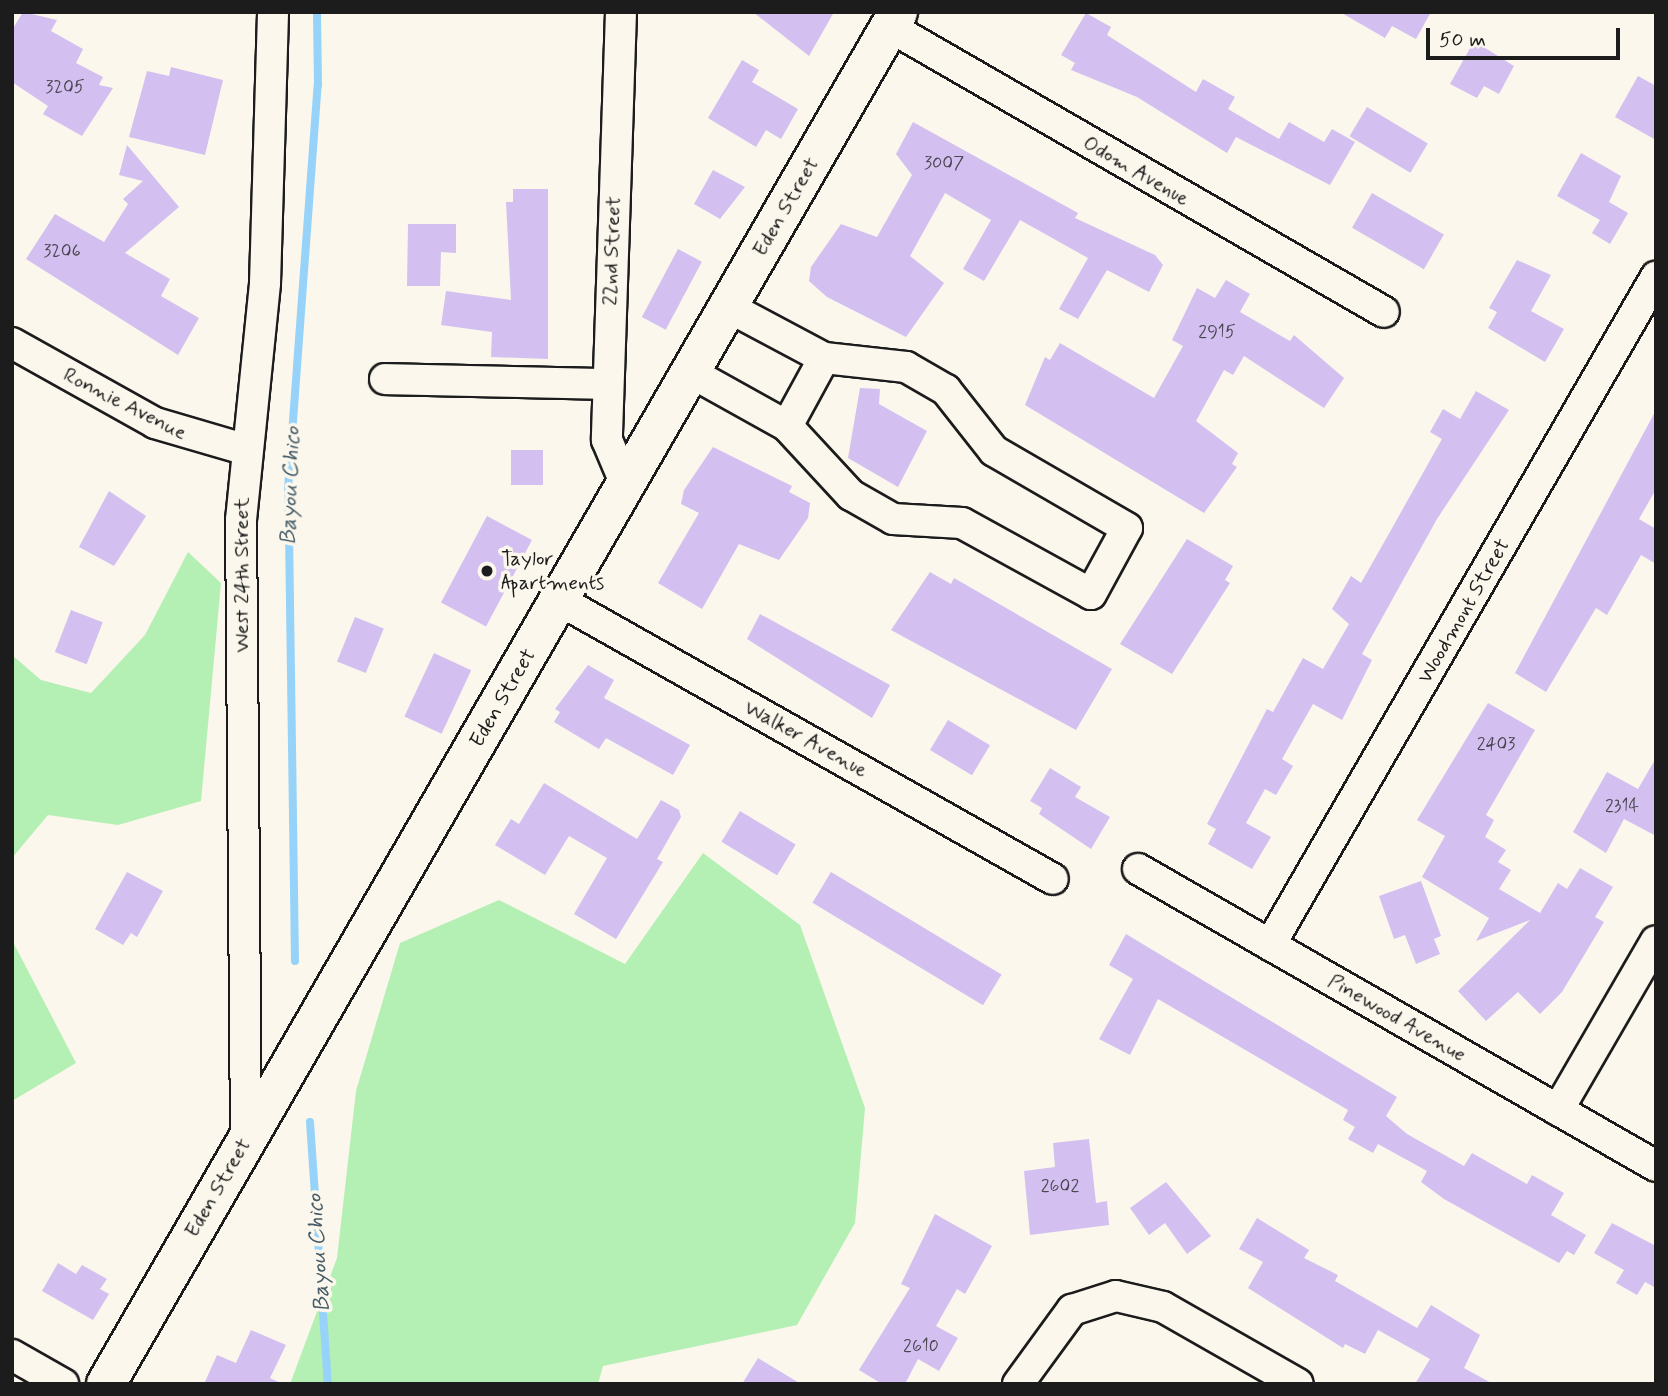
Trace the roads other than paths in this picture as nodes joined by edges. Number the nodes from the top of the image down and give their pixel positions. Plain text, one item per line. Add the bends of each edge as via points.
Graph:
1 (273, 12) edge
2 (621, 12) edge
3 (894, 20) edge
4 (1656, 277) edge
5 (728, 307) junction
6 (1384, 312) dead end
7 (12, 343) edge
8 (824, 358) junction
9 (691, 372) junction
10 (385, 379) dead end
11 (607, 384) junction
12 (786, 426) junction
13 (244, 449) junction
14 (625, 485) junction
15 (559, 600) junction
16 (1138, 869) dead end
17 (1053, 879) dead end
18 (1656, 941) edge
19 (1270, 945) junction
20 (1558, 1110) junction
21 (246, 1139) junction
22 (1656, 1166) edge
23 (12, 1355) edge
24 (64, 1384) edge
25 (106, 1384) edge
26 (1018, 1384) edge
27 (1298, 1384) edge

1 - 13 street, West 24th Street via 265,283
2 - 11 street, 22nd Street
3 - 5 street, Eden Street
3 - 6 street, Odom Avenue
4 - 19 street, Woodmont Street
5 - 8 street
5 - 9 street, Eden Street
7 - 13 street, Ronnie Avenue via 155,423 205,443
8 - 12 street
8 - 12 street via 906,367 946,390 994,451 1127,528 1091,594 962,523 892,519 851,495
9 - 12 street
9 - 14 street, Eden Street
10 - 11 street
11 - 14 street, 22nd Street via 609,451
13 - 21 street, West 24th Street
14 - 15 street, Eden Street
15 - 17 street, Walker Avenue
15 - 21 street, Eden Street
16 - 19 street, Pinewood Avenue
18 - 20 street
19 - 20 street, Pinewood Avenue
20 - 22 street, Pinewood Avenue
21 - 25 street, Eden Street
23 - 24 street
26 - 27 street via 1072,1310 1116,1296 1163,1307

